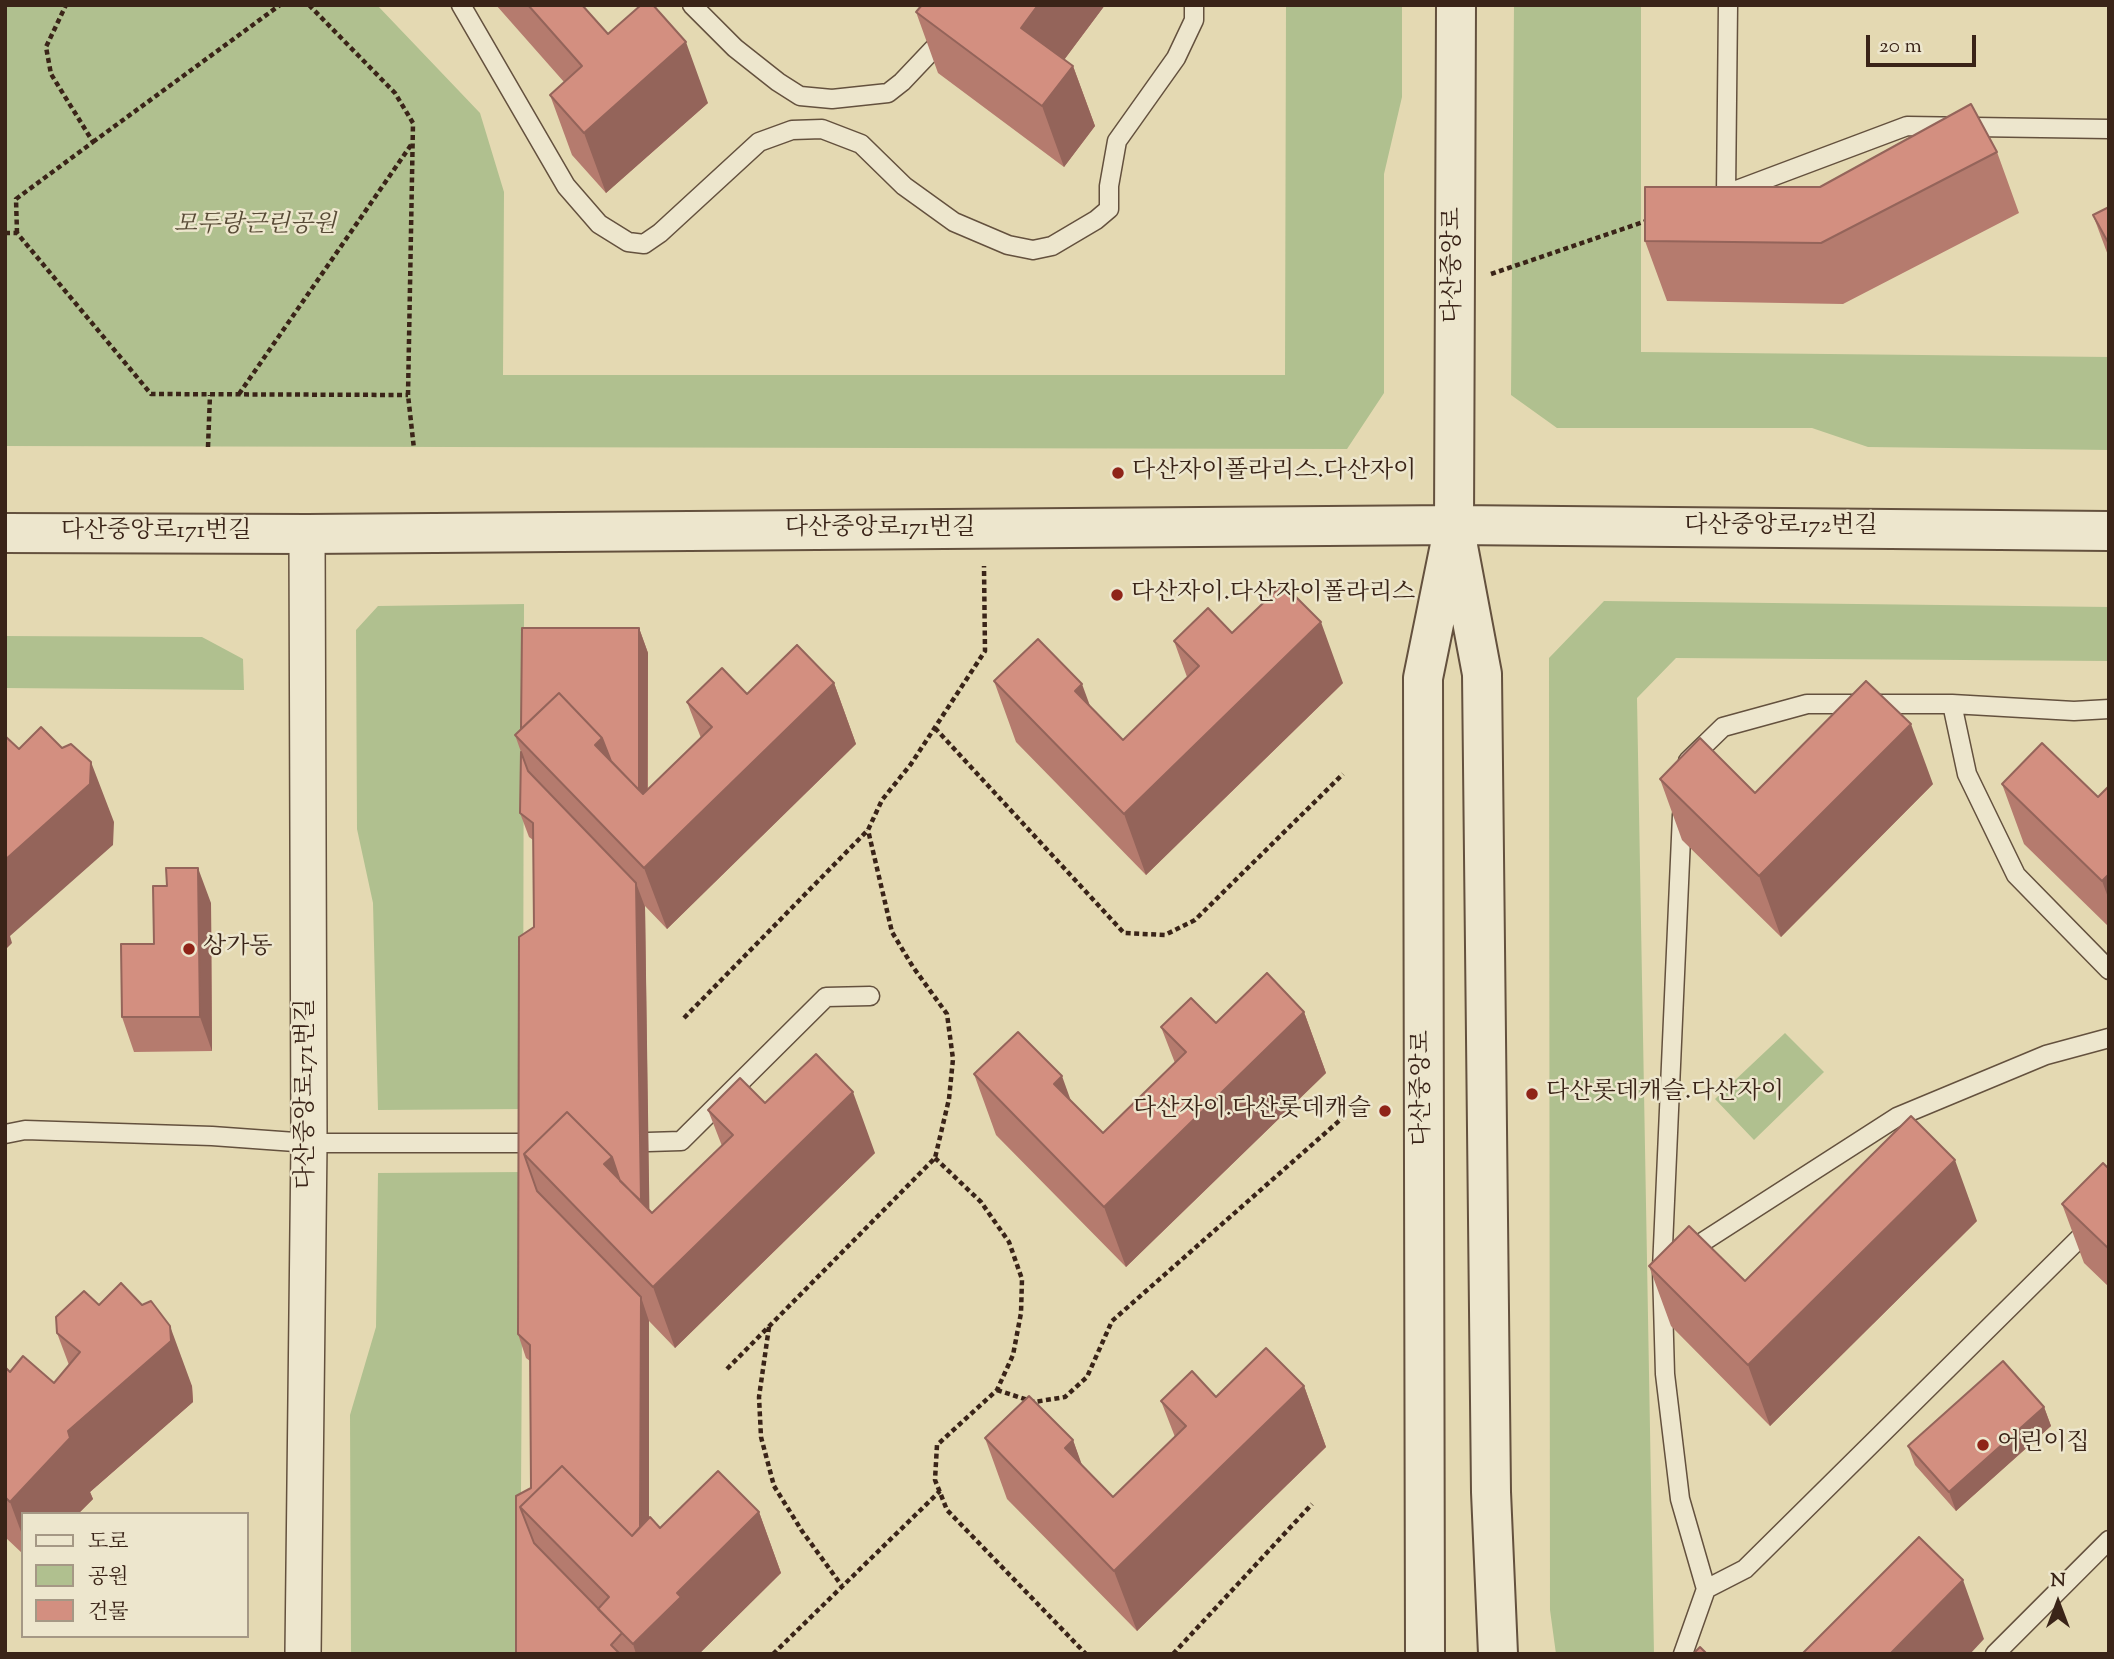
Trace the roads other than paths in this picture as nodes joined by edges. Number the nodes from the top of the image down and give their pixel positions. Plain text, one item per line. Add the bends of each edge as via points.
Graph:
1 (461, 5) edge
2 (692, 5) edge
3 (975, 5) edge
4 (1194, 5) edge
5 (1456, 5) edge
6 (1728, 5) edge
7 (800, 96) junction
8 (2109, 129) edge
9 (800, 130) junction
10 (1454, 525) junction
11 (2109, 531) edge
12 (5, 533) edge
13 (307, 534) junction
14 (1952, 704) junction
15 (2109, 709) edge
16 (2109, 970) edge
17 (870, 996) dead end
18 (2109, 1038) edge
19 (5, 1134) edge
20 (649, 1142) dead end
21 (309, 1143) junction
22 (527, 1143) edge
23 (2109, 1209) edge
24 (1662, 1269) junction
25 (2109, 1540) edge
26 (1706, 1589) junction
27 (303, 1654) edge
28 (1425, 1654) edge
29 (1498, 1654) edge
30 (1683, 1654) edge
31 (1995, 1654) edge

1 - 9 lane via 566,186 599,224 628,242 644,244 660,233 759,142
2 - 7 lane via 735,48
3 - 7 lane via 888,93 864,98
4 - 9 lane via 1194,20 1176,58 1116,141 1109,209 1052,246 1033,250 1008,245 954,222 904,186 861,144 822,129
5 - 10 street, 다산중앙로
6 - 8 lane via 1726,194 1907,126
7 - 9 lane
10 - 11 street, 다산중앙로172번길
10 - 13 street, 다산중앙로171번길
10 - 28 street, 다산중앙로 via 1423,678
10 - 29 street, 다산중앙로 via 1482,674 1491,1492
12 - 13 street, 다산중앙로171번길
13 - 21 street, 다산중앙로171번길
14 - 15 lane
14 - 16 lane via 1967,775 2016,875
14 - 24 lane via 1807,704 1723,727 1684,765
17 - 20 lane via 826,997 681,1141
18 - 24 lane via 2046,1055 1896,1117
19 - 21 lane via 25,1130
21 - 22 lane
21 - 27 street, 다산중앙로171번길
23 - 26 lane via 1745,1569
24 - 26 lane via 1665,1374 1680,1499
25 - 31 lane
26 - 30 lane

